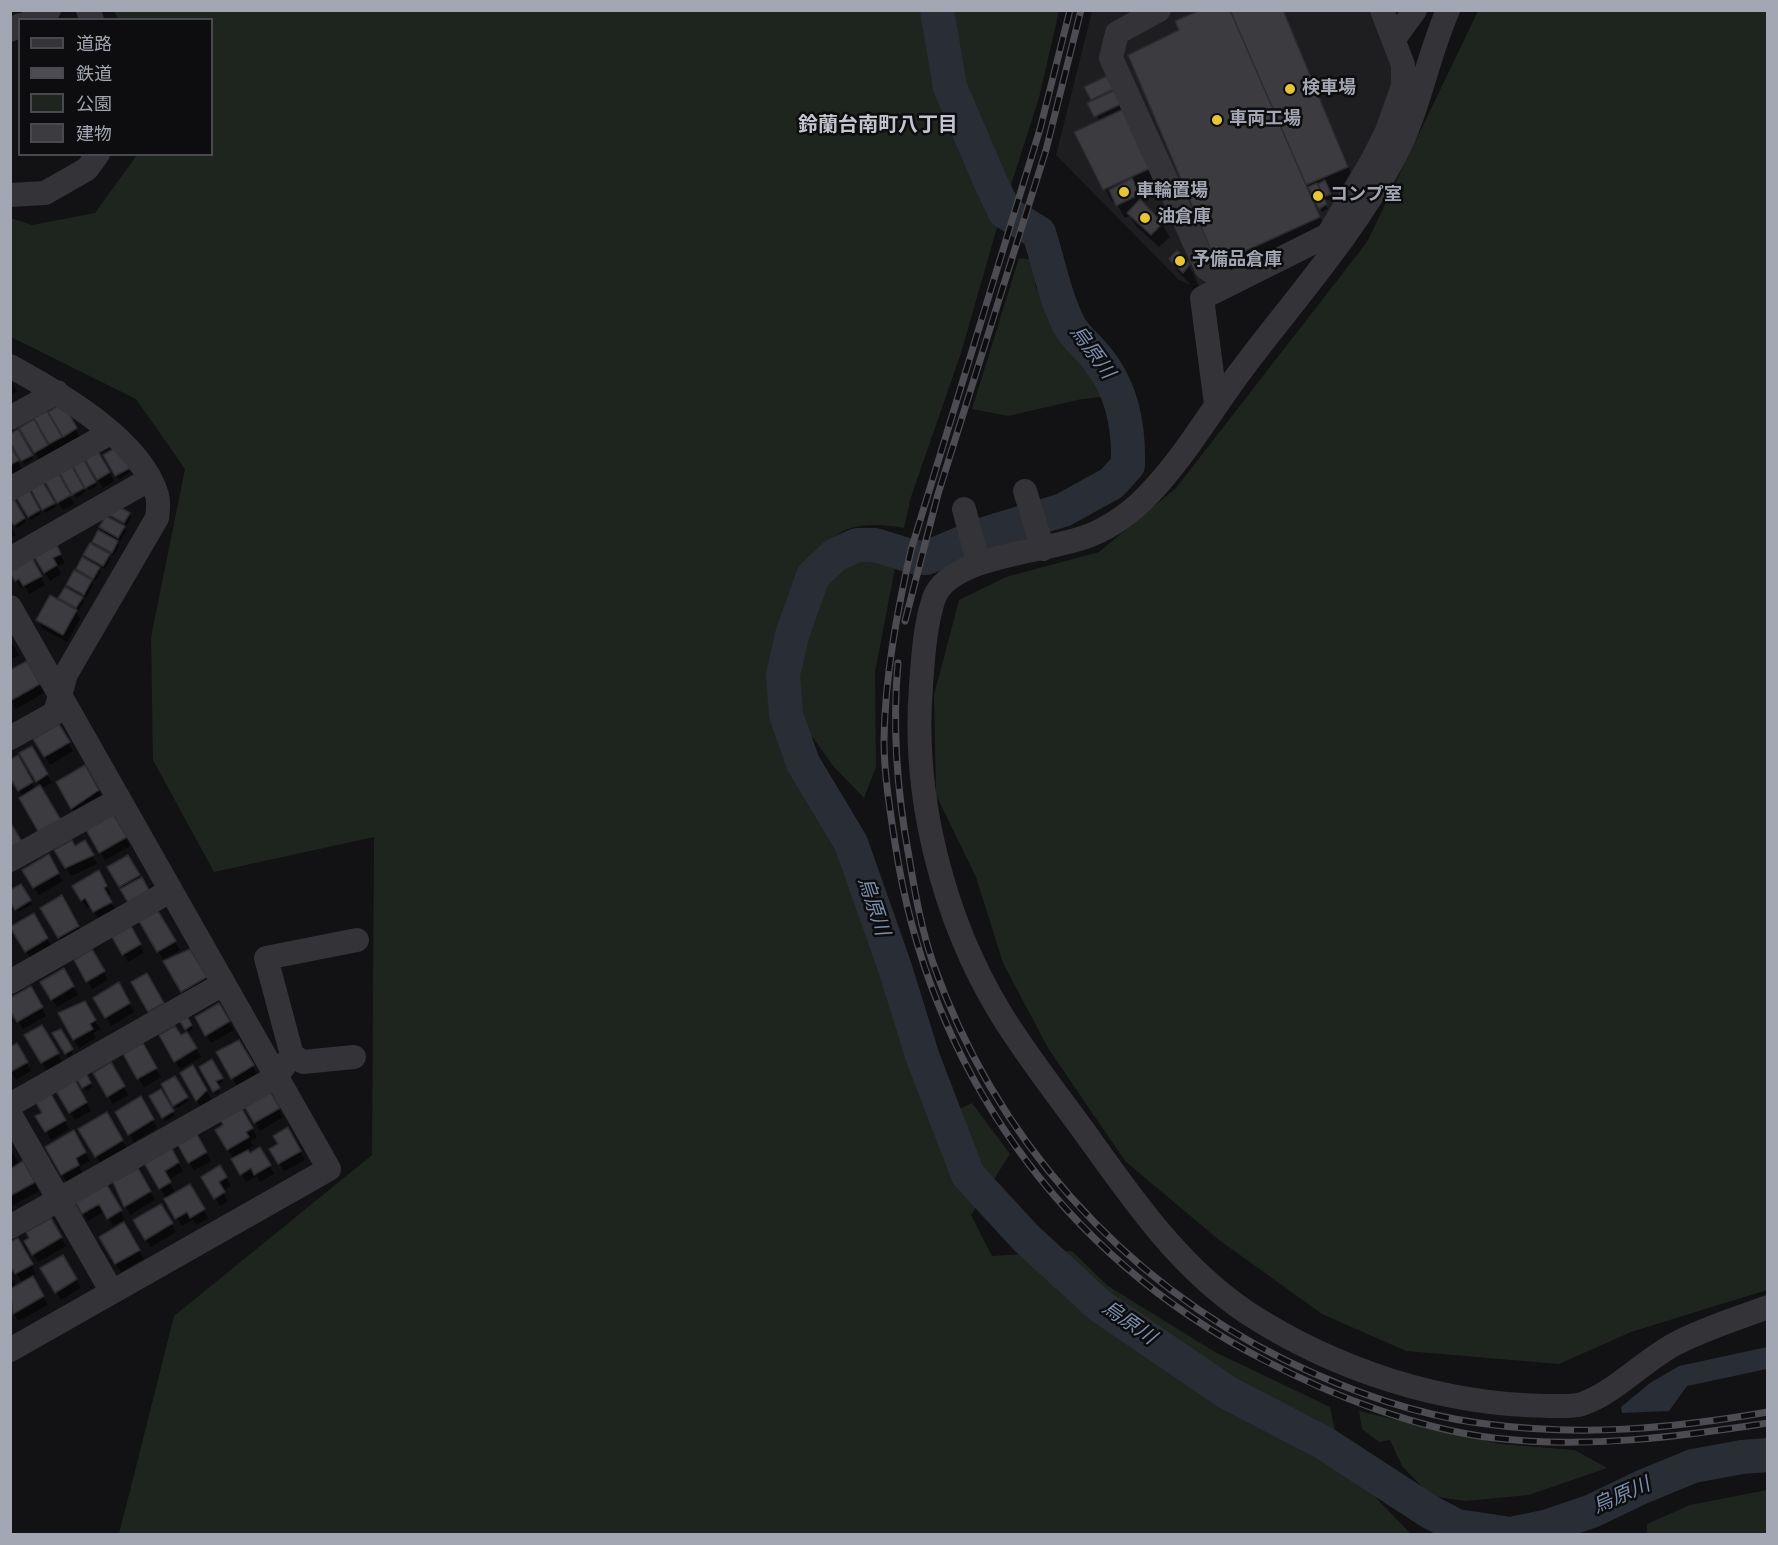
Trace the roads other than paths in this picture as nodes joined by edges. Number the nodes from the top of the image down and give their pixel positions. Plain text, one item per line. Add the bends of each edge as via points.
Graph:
1 (50, 10) edge
2 (1159, 10) edge
3 (1382, 10) edge
4 (1415, 10) edge
5 (1448, 10) edge
6 (36, 18) edge
7 (1394, 39) junction
8 (97, 156) edge
9 (10, 195) edge
10 (1228, 285) junction
11 (10, 366) edge
12 (57, 392) junction
13 (1216, 404) junction
14 (10, 418) edge
15 (110, 433) junction
16 (150, 479) junction
17 (10, 489) edge
18 (1025, 491) dead end
19 (965, 515) dead end
20 (1042, 545) junction
21 (10, 559) edge
22 (975, 560) junction
23 (12, 611) edge
24 (61, 696) junction
25 (10, 738) edge
26 (118, 800) junction
27 (10, 860) edge
28 (170, 891) junction
29 (357, 940) dead end
30 (10, 982) edge
31 (223, 984) junction
32 (292, 1055) junction
33 (354, 1058) dead end
34 (276, 1077) junction
35 (10, 1105) edge
36 (10, 1114) edge
37 (59, 1200) junction
38 (10, 1227) edge
39 (112, 1292) junction
40 (1767, 1307) edge
41 (10, 1350) edge

1 - 6 street
2 - 10 street via 1117,33 1111,58 1206,268
3 - 7 street
4 - 7 street
5 - 13 street via 1395,157 1347,233
7 - 10 street via 1402,64 1403,86 1372,161 1328,234
8 - 9 street via 87,169 45,193
10 - 13 street via 1202,298
11 - 12 street
12 - 14 street
12 - 15 street
13 - 20 street via 1145,499 1094,534
15 - 16 street via 143,466
15 - 17 street
16 - 21 street
16 - 24 street via 158,497 157,518 66,674
18 - 20 street
19 - 22 street
20 - 22 street
22 - 40 street via 936,591 929,617 918,729 922,792 936,857 978,971 999,1010 1136,1204 1211,1286 1311,1350 1365,1373 1472,1399 1545,1406 1579,1405 1668,1347 1708,1327
23 - 24 street
24 - 25 street via 55,713
24 - 26 street
26 - 27 street
26 - 28 street
28 - 30 street
28 - 31 street
29 - 32 street via 266,958
31 - 34 street
31 - 35 street
32 - 33 street via 303,1062
32 - 34 street
34 - 37 street
34 - 39 street via 329,1168
36 - 37 street
37 - 38 street
37 - 39 street
39 - 41 street

